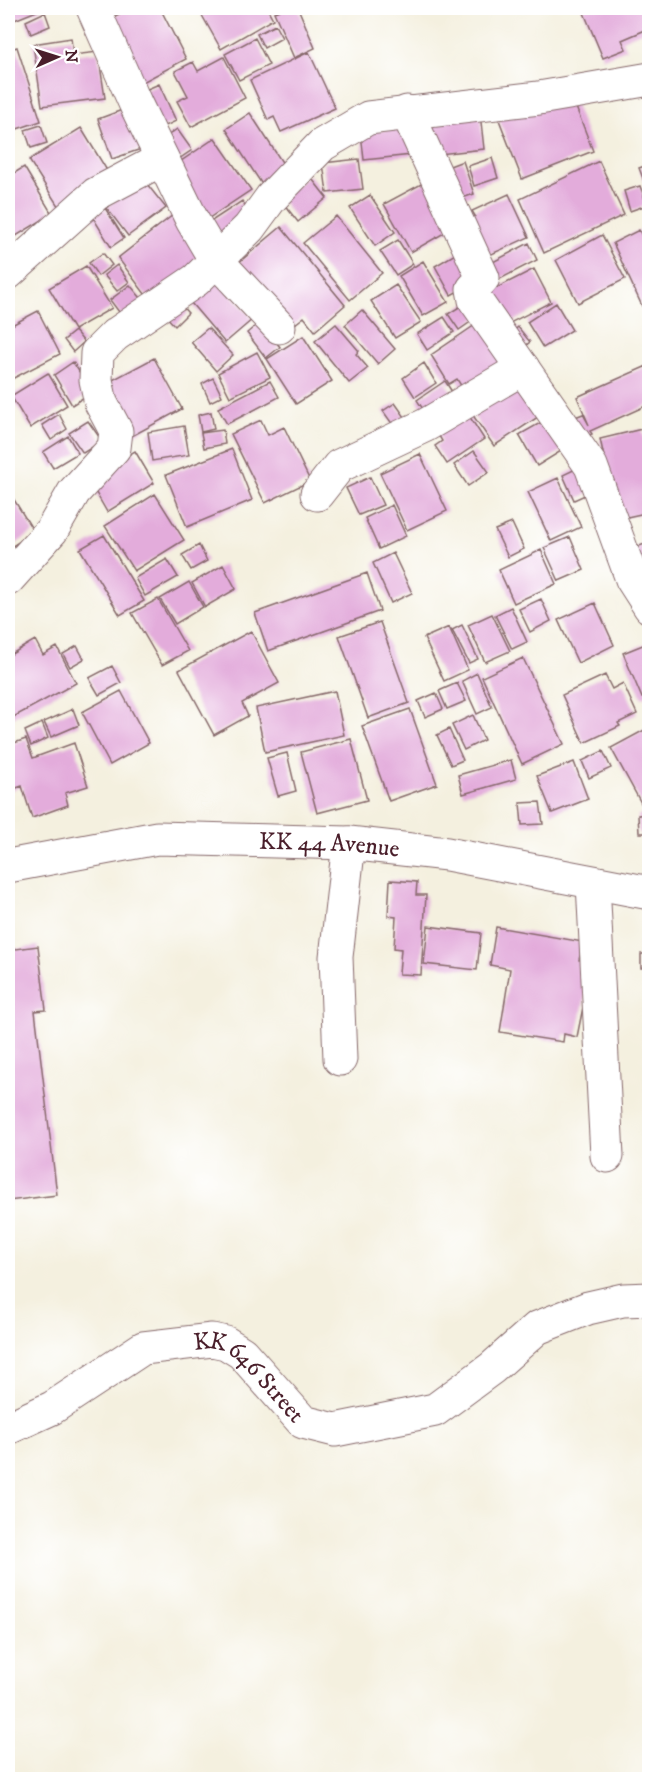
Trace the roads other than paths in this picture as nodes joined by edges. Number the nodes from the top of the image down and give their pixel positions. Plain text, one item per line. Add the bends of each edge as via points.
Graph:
1 (93, 8) edge
2 (650, 79) edge
3 (407, 112) junction
4 (162, 159) junction
5 (215, 259) junction
6 (10, 264) edge
7 (279, 327) dead end
8 (523, 368) junction
9 (317, 494) dead end
10 (8, 579) edge
11 (650, 607) edge
12 (349, 843) junction
13 (8, 866) edge
14 (593, 883) junction
15 (650, 893) edge
16 (339, 1059) dead end
17 (607, 1156) dead end
18 (650, 1299) edge
19 (8, 1428) edge

1 - 4 street
2 - 3 street via 539,98
3 - 5 street via 368,118 322,145 271,198 249,228
3 - 8 street via 483,278 473,289 475,300
4 - 5 street
4 - 6 street via 96,194
5 - 7 street
5 - 10 street via 196,280 115,335 97,353 96,380 101,403 116,431 114,448 74,492 52,530
8 - 9 street via 426,425 339,466
8 - 11 street via 591,466 632,579
12 - 13 street, KK 44 Avenue via 157,838
12 - 14 street, KK 44 Avenue via 447,854 569,875
12 - 16 street via 336,957
14 - 15 street, KK 44 Avenue
14 - 17 street
18 - 19 street, KK 646 Street via 588,1308 537,1328 473,1382 435,1410 424,1413 335,1430 303,1422 242,1353 226,1342 212,1340 143,1348 52,1408

